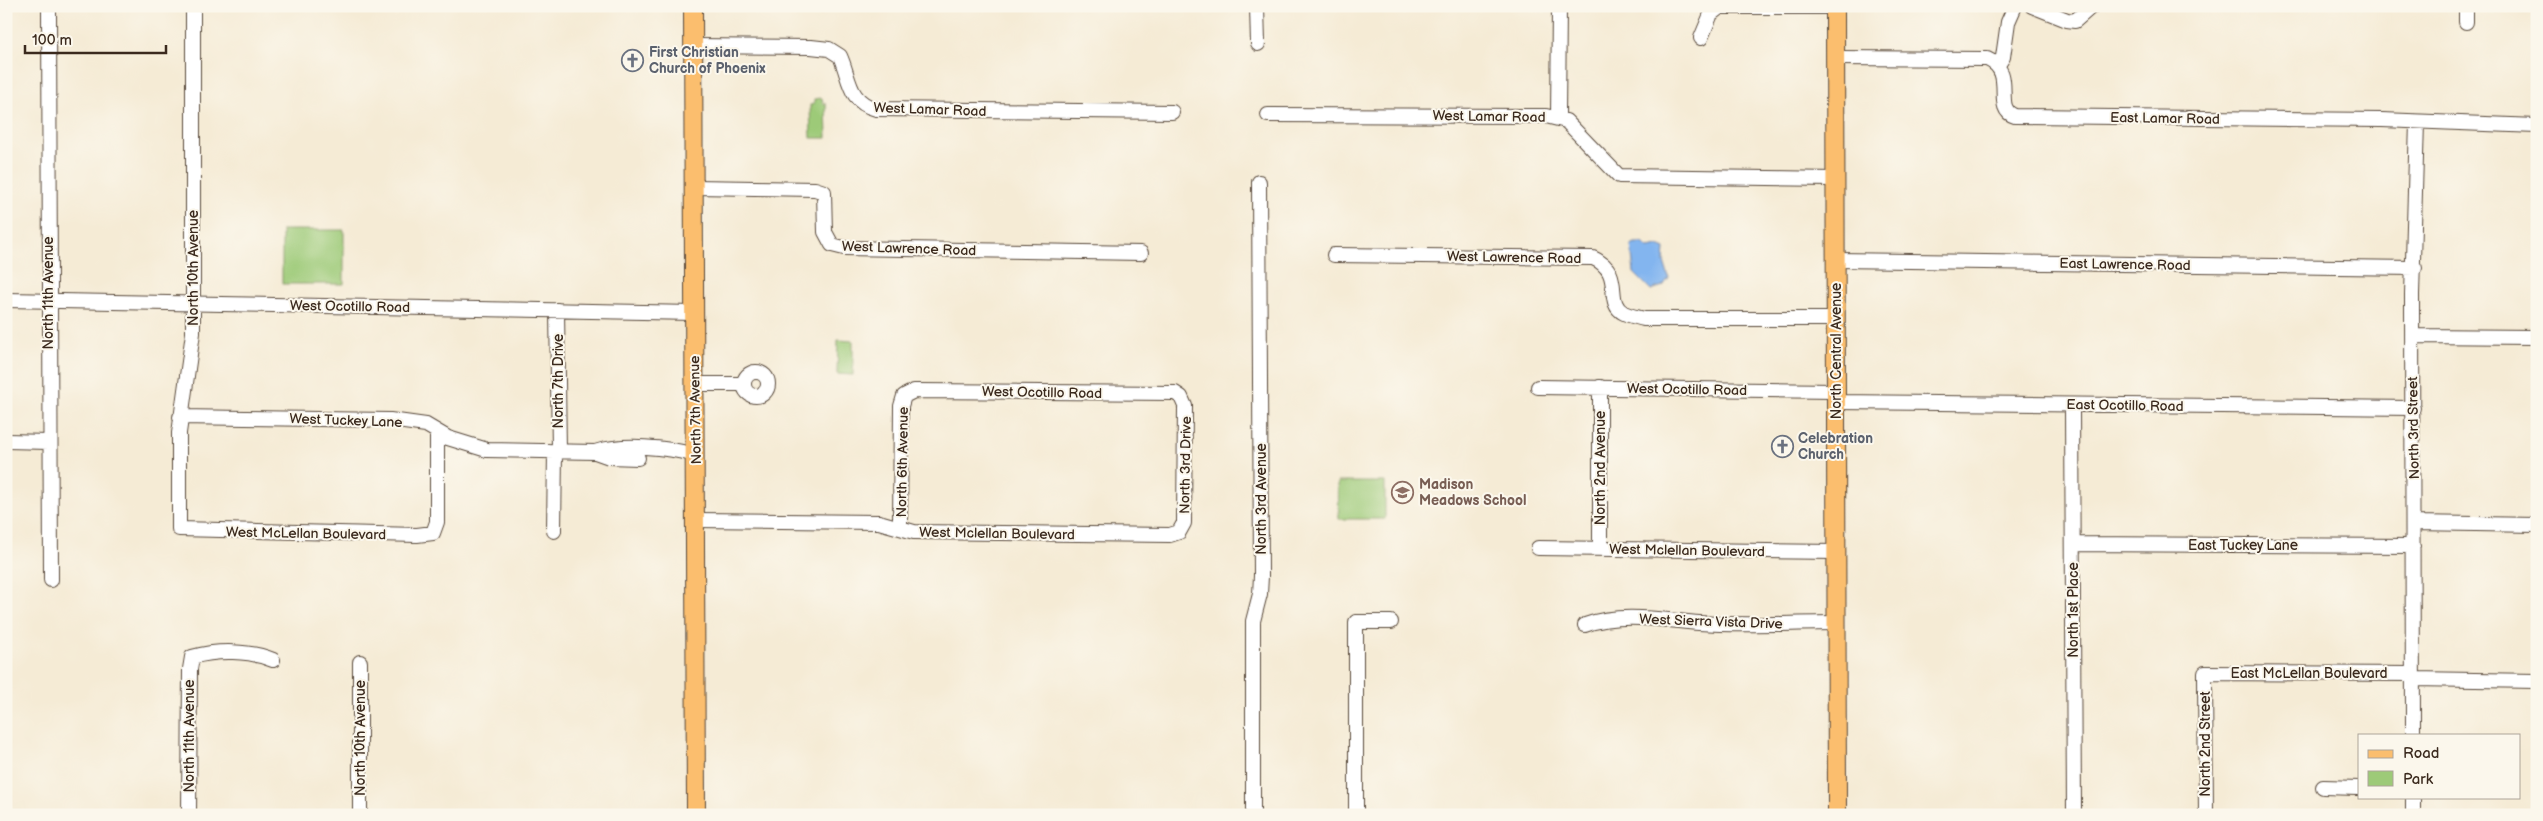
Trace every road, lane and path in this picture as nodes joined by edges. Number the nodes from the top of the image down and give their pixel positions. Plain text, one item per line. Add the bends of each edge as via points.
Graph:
1 (49, 6) edge
2 (193, 6) edge
3 (693, 6) edge
4 (1257, 6) edge
5 (1559, 6) edge
6 (2015, 6) edge
7 (2032, 6) edge
8 (2092, 6) edge
9 (2466, 6) edge
10 (1835, 7) edge
11 (2466, 22) dead end
12 (1701, 38) dead end
13 (1258, 44) dead end
14 (693, 46) junction
15 (1836, 58) junction
16 (1998, 66) junction
17 (1172, 112) dead end
18 (1268, 115) dead end
19 (1558, 118) junction
20 (2417, 122) junction
21 (2537, 126) edge
22 (1835, 178) junction
23 (1259, 182) dead end
24 (694, 187) junction
25 (1141, 253) dead end
26 (1334, 255) dead end
27 (1836, 260) junction
28 (2415, 268) junction
29 (6, 300) edge
30 (48, 301) junction
31 (192, 302) junction
32 (558, 310) junction
33 (694, 312) junction
34 (1836, 319) junction
35 (2412, 336) junction
36 (2537, 338) edge
37 (694, 384) junction
38 (744, 384) dead end
39 (1538, 387) dead end
40 (1600, 388) junction
41 (904, 396) joint
42 (1836, 397) junction
43 (1181, 398) joint
44 (2072, 405) junction
45 (2413, 408) junction
46 (180, 417) junction
47 (437, 432) junction
48 (6, 441) edge
49 (50, 442) junction
50 (557, 451) junction
51 (695, 454) junction
52 (696, 520) junction
53 (2414, 523) junction
54 (2537, 525) edge
55 (900, 527) junction
56 (179, 529) joint
57 (554, 531) dead end
58 (1179, 532) joint
59 (2072, 544) junction
60 (2413, 546) junction
61 (1538, 548) dead end
62 (1600, 548) junction
63 (1837, 552) junction
64 (51, 580) dead end
65 (1391, 622) dead end
66 (1837, 623) junction
67 (1584, 625) dead end
68 (273, 660) dead end
69 (360, 662) dead end
70 (2205, 672) joint
71 (2414, 677) junction
72 (2537, 681) edge
73 (2413, 734) edge
74 (2323, 787) dead end
75 (2358, 788) edge
76 (2413, 798) edge
77 (188, 815) edge
78 (360, 815) edge
79 (696, 815) edge
80 (1253, 815) edge
81 (1356, 815) edge
82 (1837, 815) edge
83 (2074, 815) edge
84 (2206, 815) edge
85 (2413, 815) edge

1 - 30 street, North 11th Avenue
2 - 31 street, North 10th Avenue
3 - 14 main road, North 7th Avenue
4 - 13 street
5 - 19 street
6 - 16 street
7 - 8 street via 2076,21
9 - 11 street
10 - 12 street via 1720,7 1711,14
10 - 15 main road, North Central Avenue
14 - 17 street, West Lamar Road via 829,49 840,56 855,97 876,109
14 - 24 main road, North 7th Avenue
15 - 16 street via 1982,58
15 - 22 main road, North Central Avenue
16 - 20 street, East Lamar Road via 2004,78 2004,108 2013,116
18 - 19 street, West Lamar Road
19 - 22 street, West Lamar Road via 1569,124 1619,176
20 - 21 street, East Lamar Road
20 - 28 street, North 3rd Street
22 - 27 main road, North Central Avenue
23 - 80 street, North 3rd Avenue via 1261,576 1253,621
24 - 25 street, West Lawrence Road via 816,189 824,192 825,232 832,244 844,248
24 - 33 main road, North 7th Avenue
26 - 34 street, West Lawrence Road via 1593,258 1608,268 1616,305 1623,313 1644,319
27 - 28 street, East Lawrence Road
27 - 34 main road, North Central Avenue
28 - 35 street, North 3rd Street
29 - 30 street, West Ocotillo Road
30 - 31 street, West Ocotillo Road
30 - 49 street, North 11th Avenue
31 - 32 street, West Ocotillo Road
31 - 46 street, North 10th Avenue via 192,349
32 - 33 street, West Ocotillo Road
32 - 50 street, North 7th Drive
33 - 37 main road, North 7th Avenue
34 - 42 main road, North Central Avenue
35 - 36 street
35 - 45 street, North 3rd Street
37 - 38 street
37 - 51 main road, North 7th Avenue
39 - 40 street, West Ocotillo Road
40 - 42 street, West Ocotillo Road
40 - 62 street, North 2nd Avenue
41 - 43 street, West Ocotillo Road via 914,391 1174,393
41 - 55 street, North 6th Avenue via 901,406
42 - 44 street, East Ocotillo Road
42 - 63 main road, North Central Avenue
43 - 58 street, North 3rd Drive via 1186,406 1184,523
44 - 45 street, East Ocotillo Road
44 - 59 street, North 1st Place
45 - 53 street, North 3rd Street
46 - 47 street, West Tuckey Lane via 390,420 426,426
46 - 56 street, North 10th Avenue via 177,464
47 - 50 street, West Tuckey Lane via 471,447 487,450
47 - 56 street, West McLellan Boulevard via 437,522 434,533
48 - 49 street
49 - 64 street, North 11th Avenue
50 - 51 street, West Tuckey Lane via 595,452 609,457 671,458
50 - 57 street, North 7th Drive
51 - 52 main road, North 7th Avenue
52 - 55 street, West Mclellan Boulevard via 879,522
52 - 79 main road, North 7th Avenue
53 - 54 street
53 - 60 street, North 3rd Street
55 - 58 street, West Mclellan Boulevard via 914,532 1170,535
59 - 60 street, East Tuckey Lane
59 - 83 street, North 1st Place
60 - 71 street, North 3rd Street
61 - 62 street, West Mclellan Boulevard
62 - 63 street, West Mclellan Boulevard
63 - 66 main road, North Central Avenue
65 - 81 street via 1356,622
66 - 67 street, West Sierra Vista Drive via 1699,623 1634,619 1599,620
66 - 82 main road, North Central Avenue
68 - 77 street, North 11th Avenue via 258,653 207,653 192,657
69 - 78 street, North 10th Avenue
70 - 71 street, East McLellan Boulevard
70 - 84 street, North 2nd Street
71 - 72 street, East McLellan Boulevard
71 - 73 street, North 3rd Street
74 - 75 street
76 - 85 street

